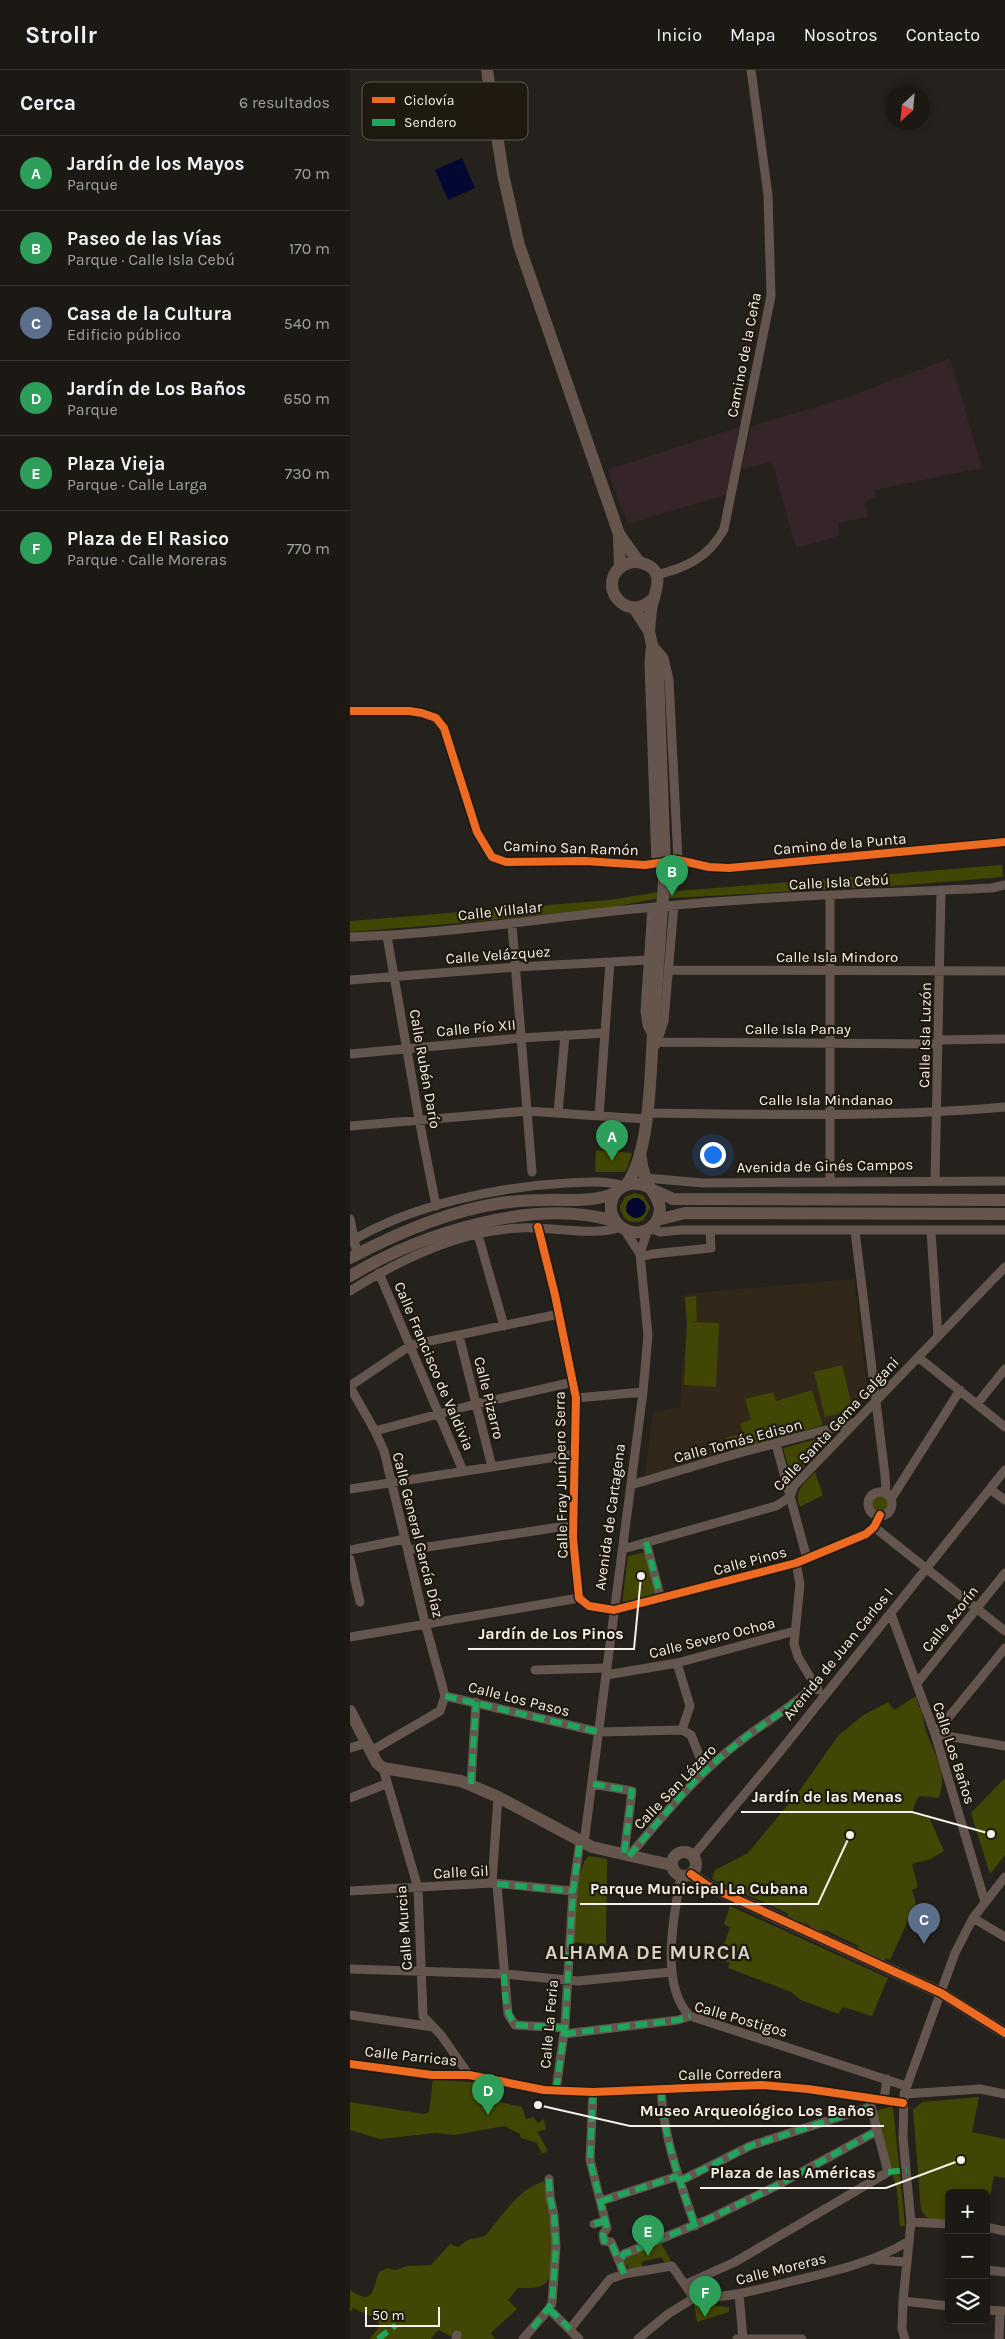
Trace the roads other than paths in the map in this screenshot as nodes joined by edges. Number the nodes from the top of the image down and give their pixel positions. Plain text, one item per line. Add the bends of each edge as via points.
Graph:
1 (751, 70) edge
2 (498, 140) edge
3 (619, 534) junction
4 (639, 562) junction
5 (620, 568) junction
6 (656, 575) junction
7 (654, 599) junction
8 (634, 608) junction
9 (650, 637) junction
10 (350, 711) edge
11 (1005, 842) edge
12 (678, 860) junction
13 (656, 864) junction
14 (1005, 885) edge
15 (941, 890) junction
16 (830, 895) junction
17 (674, 905) junction
18 (652, 907) junction
19 (512, 924) junction
20 (387, 936) junction
21 (350, 937) edge
22 (648, 960) junction
23 (610, 962) junction
24 (516, 967) junction
25 (669, 970) junction
26 (830, 970) junction
27 (940, 971) junction
28 (1005, 971) edge
29 (395, 977) junction
30 (350, 980) edge
31 (605, 1033) junction
32 (565, 1035) junction
33 (522, 1038) junction
34 (655, 1039) junction
35 (1005, 1039) edge
36 (939, 1042) junction
37 (831, 1043) junction
38 (407, 1048) junction
39 (350, 1054) edge
40 (1005, 1107) edge
41 (527, 1111) junction
42 (558, 1113) junction
43 (937, 1113) junction
44 (832, 1115) junction
45 (599, 1116) junction
46 (646, 1116) junction
47 (419, 1119) junction
48 (350, 1126) edge
49 (640, 1153) junction
50 (532, 1172) dead end
51 (935, 1181) junction
52 (1005, 1181) edge
53 (830, 1182) junction
54 (649, 1186) junction
55 (622, 1188) junction
56 (1005, 1200) edge
57 (436, 1206) junction
58 (1005, 1214) edge
59 (350, 1218) edge
60 (619, 1226) junction
61 (651, 1226) junction
62 (538, 1228) junction
63 (710, 1230) junction
64 (931, 1230) junction
65 (1005, 1230) edge
66 (855, 1231) junction
67 (478, 1234) junction
68 (352, 1240) edge
69 (354, 1256) edge
70 (640, 1256) junction
71 (1005, 1267) edge
72 (379, 1273) junction
73 (350, 1276) edge
74 (350, 1292) edge
75 (559, 1314) junction
76 (504, 1326) junction
77 (459, 1336) junction
78 (938, 1336) junction
79 (411, 1345) junction
80 (918, 1357) junction
81 (1005, 1370) edge
82 (573, 1382) junction
83 (350, 1386) edge
84 (960, 1390) junction
85 (643, 1392) junction
86 (576, 1398) junction
87 (876, 1402) junction
88 (476, 1404) junction
89 (977, 1404) junction
90 (440, 1414) junction
91 (853, 1423) junction
92 (1005, 1426) edge
93 (376, 1431) junction
94 (776, 1444) junction
95 (575, 1454) junction
96 (492, 1466) junction
97 (1005, 1470) edge
98 (463, 1471) junction
99 (390, 1484) junction
100 (631, 1486) junction
101 (350, 1489) edge
102 (990, 1489) junction
103 (888, 1496) junction
104 (790, 1497) junction
105 (1005, 1500) edge
106 (880, 1515) junction
107 (573, 1525) junction
108 (874, 1527) junction
109 (405, 1539) junction
110 (646, 1542) junction
111 (623, 1549) junction
112 (350, 1550) edge
113 (408, 1550) junction
114 (350, 1559) edge
115 (807, 1559) junction
116 (796, 1563) junction
117 (926, 1569) junction
118 (1005, 1573) edge
119 (579, 1598) junction
120 (662, 1599) junction
121 (360, 1602) dead end
122 (976, 1609) junction
123 (614, 1610) junction
124 (891, 1614) junction
125 (425, 1623) junction
126 (795, 1631) junction
127 (1005, 1631) edge
128 (350, 1637) edge
129 (1005, 1648) edge
130 (677, 1663) junction
131 (535, 1670) dead end
132 (606, 1672) junction
133 (917, 1683) junction
134 (814, 1686) junction
135 (445, 1696) junction
136 (825, 1696) junction
137 (476, 1702) junction
138 (352, 1719) edge
139 (682, 1730) junction
140 (599, 1732) junction
141 (935, 1734) junction
142 (1005, 1746) edge
143 (369, 1747) junction
144 (350, 1748) edge
145 (383, 1768) junction
146 (705, 1770) junction
147 (386, 1784) junction
148 (471, 1784) junction
149 (593, 1784) junction
150 (350, 1798) edge
151 (498, 1798) junction
152 (582, 1842) junction
153 (627, 1855) junction
154 (693, 1856) junction
155 (673, 1860) junction
156 (686, 1875) junction
157 (1005, 1877) edge
158 (494, 1883) junction
159 (418, 1888) junction
160 (350, 1891) edge
161 (573, 1891) junction
162 (985, 1902) junction
163 (974, 1918) junction
164 (1005, 1937) edge
165 (350, 1969) edge
166 (422, 1972) junction
167 (671, 1972) junction
168 (504, 1974) junction
169 (567, 1979) junction
170 (941, 1993) junction
171 (350, 2015) edge
172 (690, 2016) junction
173 (433, 2027) junction
174 (564, 2031) junction
175 (1005, 2033) edge
176 (350, 2064) edge
177 (469, 2075) junction
178 (887, 2079) junction
179 (660, 2089) junction
180 (556, 2090) junction
181 (593, 2092) junction
182 (904, 2094) junction
183 (1005, 2094) edge
184 (868, 2097) junction
185 (884, 2099) junction
186 (870, 2107) junction
187 (877, 2131) junction
188 (907, 2170) junction
189 (888, 2172) junction
190 (549, 2179) dead end
191 (679, 2179) junction
192 (601, 2201) junction
193 (604, 2218) junction
194 (911, 2222) junction
195 (594, 2224) dead end
196 (945, 2224) edge
197 (695, 2226) junction
198 (990, 2229) edge
199 (1005, 2231) edge
200 (910, 2241) junction
201 (622, 2258) junction
202 (873, 2260) junction
203 (907, 2262) junction
204 (990, 2270) edge
205 (1005, 2272) edge
206 (624, 2274) junction
207 (686, 2284) junction
208 (740, 2294) junction
209 (694, 2298) junction
210 (903, 2301) junction
211 (945, 2306) edge
212 (549, 2309) junction
213 (1002, 2311) edge
214 (570, 2329) junction
215 (523, 2339) edge
216 (579, 2339) edge
217 (638, 2339) edge
218 (737, 2339) edge
219 (743, 2339) edge
220 (802, 2339) edge
221 (905, 2339) edge
222 (998, 2339) edge

1 - 6 street, Camino de la Ceña via 768,195 771,296 724,529 706,554 679,570
2 - 3 main road via 513,226
3 - 4 main road
3 - 5 main road
4 - 5 main road
4 - 6 main road via 646,564
5 - 8 main road via 613,578 613,592 621,603
6 - 7 main road via 658,584
7 - 8 main road
7 - 9 main road
8 - 9 main road
9 - 12 street via 664,658 669,680
9 - 13 street
9 - 34 main road, bridge via 658,673 665,868
10 - 13 street, Camino San Ramón via 408,711 436,718 444,728 477,832 492,857 506,862
11 - 12 street, Camino de la Punta via 729,868
12 - 13 street, Camino San Ramón
14 - 15 street, Calle Isla Cebú
15 - 16 street, Calle Isla Cebú
15 - 27 street, Calle Isla Luzón
16 - 17 street, Calle Isla Cebú
16 - 26 street
17 - 18 street, Calle Isla Cebú
17 - 25 street
18 - 19 street, Calle Villalar
18 - 22 street
19 - 20 street, Calle Villalar
19 - 24 street
20 - 21 street, Calle Villalar
20 - 29 street, Calle Rubén Darío
22 - 23 street, Calle Velázquez
22 - 34 street via 645,1011 647,1025
23 - 24 street, Calle Velázquez
23 - 31 street
24 - 29 street, Calle Velázquez
24 - 33 street
25 - 26 street, Calle Isla Mindoro
25 - 34 street via 664,1021
26 - 27 street, Calle Isla Mindoro
26 - 37 street
27 - 28 street, Calle Isla Mindoro
27 - 36 street, Calle Isla Luzón
29 - 30 street, Calle Velázquez
29 - 38 street, Calle Rubén Darío
31 - 32 street, Calle Pío XII
31 - 45 street
32 - 33 street, Calle Pío XII
32 - 42 street
33 - 38 street, Calle Pío XII
33 - 41 street
34 - 37 street, Calle Isla Panay
34 - 46 main road
35 - 36 street, Calle Isla Panay
36 - 37 street, Calle Isla Panay
36 - 43 street, Calle Isla Luzón
37 - 44 street
38 - 39 street, Calle Pío XII
38 - 47 street, Calle Rubén Darío
40 - 43 street, Calle Isla Mindanao
41 - 42 street, Calle Isla Mindanao
41 - 47 street, Calle Isla Mindanao
41 - 50 street
42 - 45 street, Calle Isla Mindanao
43 - 44 street, Calle Isla Mindanao
43 - 51 street, Calle Isla Luzón
44 - 46 street, Calle Isla Mindanao
44 - 53 street
45 - 46 street, Calle Isla Mindanao
46 - 49 main road
47 - 48 street, Calle Isla Mindanao
47 - 57 street, Calle Rubén Darío
49 - 54 main road
49 - 55 main road via 637,1166
51 - 52 street, Avenida de Ginés Campos
51 - 53 street, Avenida de Ginés Campos
53 - 54 street, Avenida de Ginés Campos
54 - 55 main road via 639,1184
54 - 56 main road, Avenida de Ginés Campos via 673,1199
54 - 61 main road via 660,1205
55 - 57 street via 602,1182 532,1185
55 - 60 main road via 610,1207
55 - 69 main road via 592,1200 543,1200 478,1208 410,1229
57 - 68 street
58 - 61 main road via 685,1214
59 - 68 street
60 - 61 main road via 636,1232
60 - 62 street via 597,1231
60 - 70 street, Avenida de Cartagena
60 - 73 main road via 598,1216 536,1214 486,1221 424,1240
61 - 63 street via 660,1232
61 - 70 street, Avenida de Cartagena
62 - 67 street
62 - 75 street, Calle Fray Junípero Serra
63 - 66 street
63 - 70 street via 710,1248
64 - 65 street
64 - 66 street
64 - 78 street
66 - 87 street
67 - 72 street via 427,1250
67 - 76 street
68 - 69 street
70 - 85 street, Avenida de Cartagena via 648,1335
71 - 78 street, Calle Santa Gema Galgani
72 - 74 street
72 - 79 street, Calle Francisco de Valdivia
75 - 76 street
75 - 82 street, Calle Fray Junípero Serra
76 - 77 street
77 - 79 street
77 - 88 street, Calle Pizarro
78 - 80 street, Calle Santa Gema Galgani
79 - 83 street
79 - 90 street, Calle Francisco de Valdivia
80 - 84 street
80 - 87 street, Calle Santa Gema Galgani
81 - 89 street
82 - 86 street, Calle Fray Junípero Serra
82 - 88 street
83 - 93 street, Calle General García Díaz
84 - 89 street
84 - 103 street
85 - 86 street
85 - 100 street, Avenida de Cartagena
86 - 95 street, Calle Fray Junípero Serra
87 - 91 street, Calle Santa Gema Galgani
87 - 103 street
88 - 90 street
88 - 96 street, Calle Pizarro
89 - 92 street
90 - 93 street
90 - 98 street, Calle Francisco de Valdivia
91 - 94 street, Calle Tomás Edison
91 - 104 street, Calle Santa Gema Galgani via 794,1486
93 - 99 street, Calle General García Díaz via 384,1450
94 - 100 street, Calle Tomás Edison
94 - 104 street
95 - 96 street
95 - 107 street, Calle Fray Junípero Serra
96 - 98 street
97 - 102 street, Avenida de Juan Carlos I
98 - 99 street
99 - 101 street
99 - 109 street, Calle General García Díaz
100 - 111 street, Avenida de Cartagena
102 - 105 street
102 - 117 street, Avenida de Juan Carlos I
103 - 106 street via 890,1510
103 - 106 street via 874,1493 868,1502 873,1513
104 - 110 street, Calle Santa Gema Galgani via 776,1506
104 - 115 street
106 - 108 street, Calle Pinos
107 - 113 street
107 - 119 street, Calle Fray Junípero Serra
108 - 115 street, Calle Pinos via 855,1540
108 - 117 street
109 - 112 street
109 - 113 street, Calle General García Díaz
110 - 111 street, Calle Santa Gema Galgani
110 - 120 street
111 - 123 street, Avenida de Cartagena
113 - 125 street, Calle General García Díaz
114 - 121 street
115 - 116 street, Calle Pinos
116 - 120 street, Calle Pinos
116 - 126 street via 800,1584
117 - 122 street
117 - 124 street, Avenida de Juan Carlos I
118 - 122 street, Calle Azorín
119 - 123 street via 589,1606
119 - 125 street
120 - 123 street, Calle Pinos
122 - 127 street
122 - 133 street, Calle Azorín
123 - 132 street, Avenida de Cartagena
124 - 133 street, Calle Los Baños
124 - 136 street, Avenida de Juan Carlos I
125 - 128 street
125 - 135 street, Calle General García Díaz
126 - 130 street, Calle Severo Ochoa
126 - 134 street via 798,1657
129 - 141 street
130 - 132 street, Calle Severo Ochoa
130 - 139 street via 690,1706
131 - 132 street, Calle Severo Ochoa
132 - 140 street, Avenida de Cartagena
133 - 141 street, Calle Los Baños
134 - 136 street
134 - 146 street, Calle San Lázaro
135 - 137 street, Calle Los Pasos
135 - 143 street, Calle Los Pasos via 440,1711
136 - 154 street, Avenida de Juan Carlos I
137 - 140 street, Calle Los Pasos
137 - 148 street
138 - 143 main road
139 - 140 street, Calle Los Pasos
139 - 146 street via 691,1735
140 - 149 street, Avenida de Cartagena
141 - 142 street
141 - 162 street, Calle Los Baños
143 - 144 street, Calle Los Pasos
143 - 145 main road via 377,1764
145 - 147 street, Calle Murcia
145 - 148 main road
146 - 153 street, Calle San Lázaro
147 - 150 street
147 - 159 street, Calle Murcia
148 - 151 main road
149 - 152 street, Avenida de Cartagena
149 - 153 street via 632,1791
151 - 152 main road
151 - 158 street
152 - 153 main road
152 - 161 street, Calle La Feria
153 - 155 main road
154 - 155 main road via 682,1852
154 - 156 main road via 695,1867
155 - 156 main road via 674,1871
156 - 167 street via 677,1897
156 - 170 main road
157 - 162 street
158 - 159 street, Calle Gil
158 - 161 street, Calle Gil
158 - 168 street
159 - 160 street, Calle Gil
159 - 166 street, Calle Murcia
161 - 169 street, Calle La Feria
162 - 163 street
163 - 164 street
163 - 170 street via 955,1953
165 - 166 street
166 - 168 street
166 - 173 street, Calle Murcia via 423,2016
167 - 169 street via 578,1981
167 - 172 street via 680,2002
168 - 169 street
168 - 174 street, Calle Postigos via 506,2006 515,2025
169 - 174 street, Calle La Feria
170 - 175 main road
170 - 182 street
171 - 173 street
172 - 174 street, Calle Postigos via 678,2020
172 - 178 street, Calle Postigos
173 - 177 street, Calle Murcia
174 - 180 street, Calle La Feria
176 - 177 street, Calle Parricas via 432,2075
177 - 180 street, Calle Parricas
178 - 182 street, Calle Postigos
178 - 185 street
179 - 181 street, Calle Corredera
179 - 184 street, Calle Corredera via 761,2086
179 - 191 street via 662,2117
180 - 181 street, Calle Corredera
181 - 192 street via 590,2160
182 - 183 street via 980,2089
182 - 185 street, Calle Corredera
182 - 188 street
184 - 185 street, Calle Corredera
184 - 186 street
186 - 187 street
186 - 191 street via 750,2146
187 - 189 street
187 - 197 street
188 - 189 street
188 - 194 street
189 - 207 street via 735,2262
190 - 212 street via 556,2246
191 - 192 street
191 - 197 street
192 - 193 street
193 - 195 street
193 - 201 street via 607,2228 602,2234 604,2240 611,2242
194 - 196 street
194 - 200 street
197 - 201 street
198 - 199 street
200 - 202 street, Calle Moreras
200 - 203 street
201 - 206 street
202 - 203 street, Calle Moreras
202 - 208 street, Calle Moreras
203 - 210 street
204 - 205 street
206 - 207 street via 667,2266 675,2268
206 - 214 street via 610,2280
207 - 209 street
208 - 209 street, Calle Moreras
208 - 219 street
209 - 217 street
210 - 211 street
210 - 221 street
212 - 214 street
212 - 215 street
213 - 222 street
214 - 216 street
218 - 219 street
219 - 220 street

